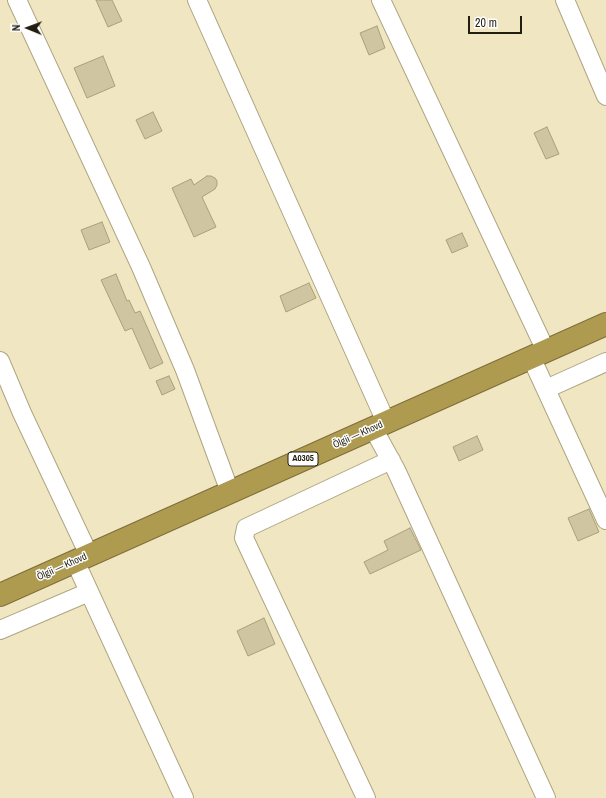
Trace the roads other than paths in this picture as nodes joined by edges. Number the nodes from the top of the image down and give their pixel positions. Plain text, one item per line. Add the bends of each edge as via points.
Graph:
1 (17, 0) edge
2 (198, 0) edge
3 (381, 0) edge
4 (565, 0) edge
5 (606, 96) edge
6 (606, 324) edge
7 (539, 354) junction
8 (0, 361) edge
9 (606, 362) edge
10 (546, 389) junction
11 (380, 425) junction
12 (390, 460) junction
13 (230, 492) junction
14 (606, 520) edge
15 (82, 558) junction
16 (89, 592) junction
17 (0, 595) edge
18 (0, 630) edge
19 (184, 798) edge
20 (366, 798) edge
21 (546, 798) edge

1 - 13 street via 142,267 185,370
2 - 11 street
3 - 7 street
4 - 5 street
6 - 7 highway, Ölgii — Khovd / A0305
7 - 10 street
7 - 11 highway, Ölgii — Khovd / A0305
8 - 15 street
9 - 10 street
10 - 14 street
11 - 12 street
11 - 13 highway, Ölgii — Khovd / A0305
12 - 20 street via 246,528 244,538
12 - 21 street
13 - 15 highway, Ölgii — Khovd / A0305
15 - 16 street
15 - 17 highway, Ölgii — Khovd / A0305
16 - 18 street
16 - 19 street

